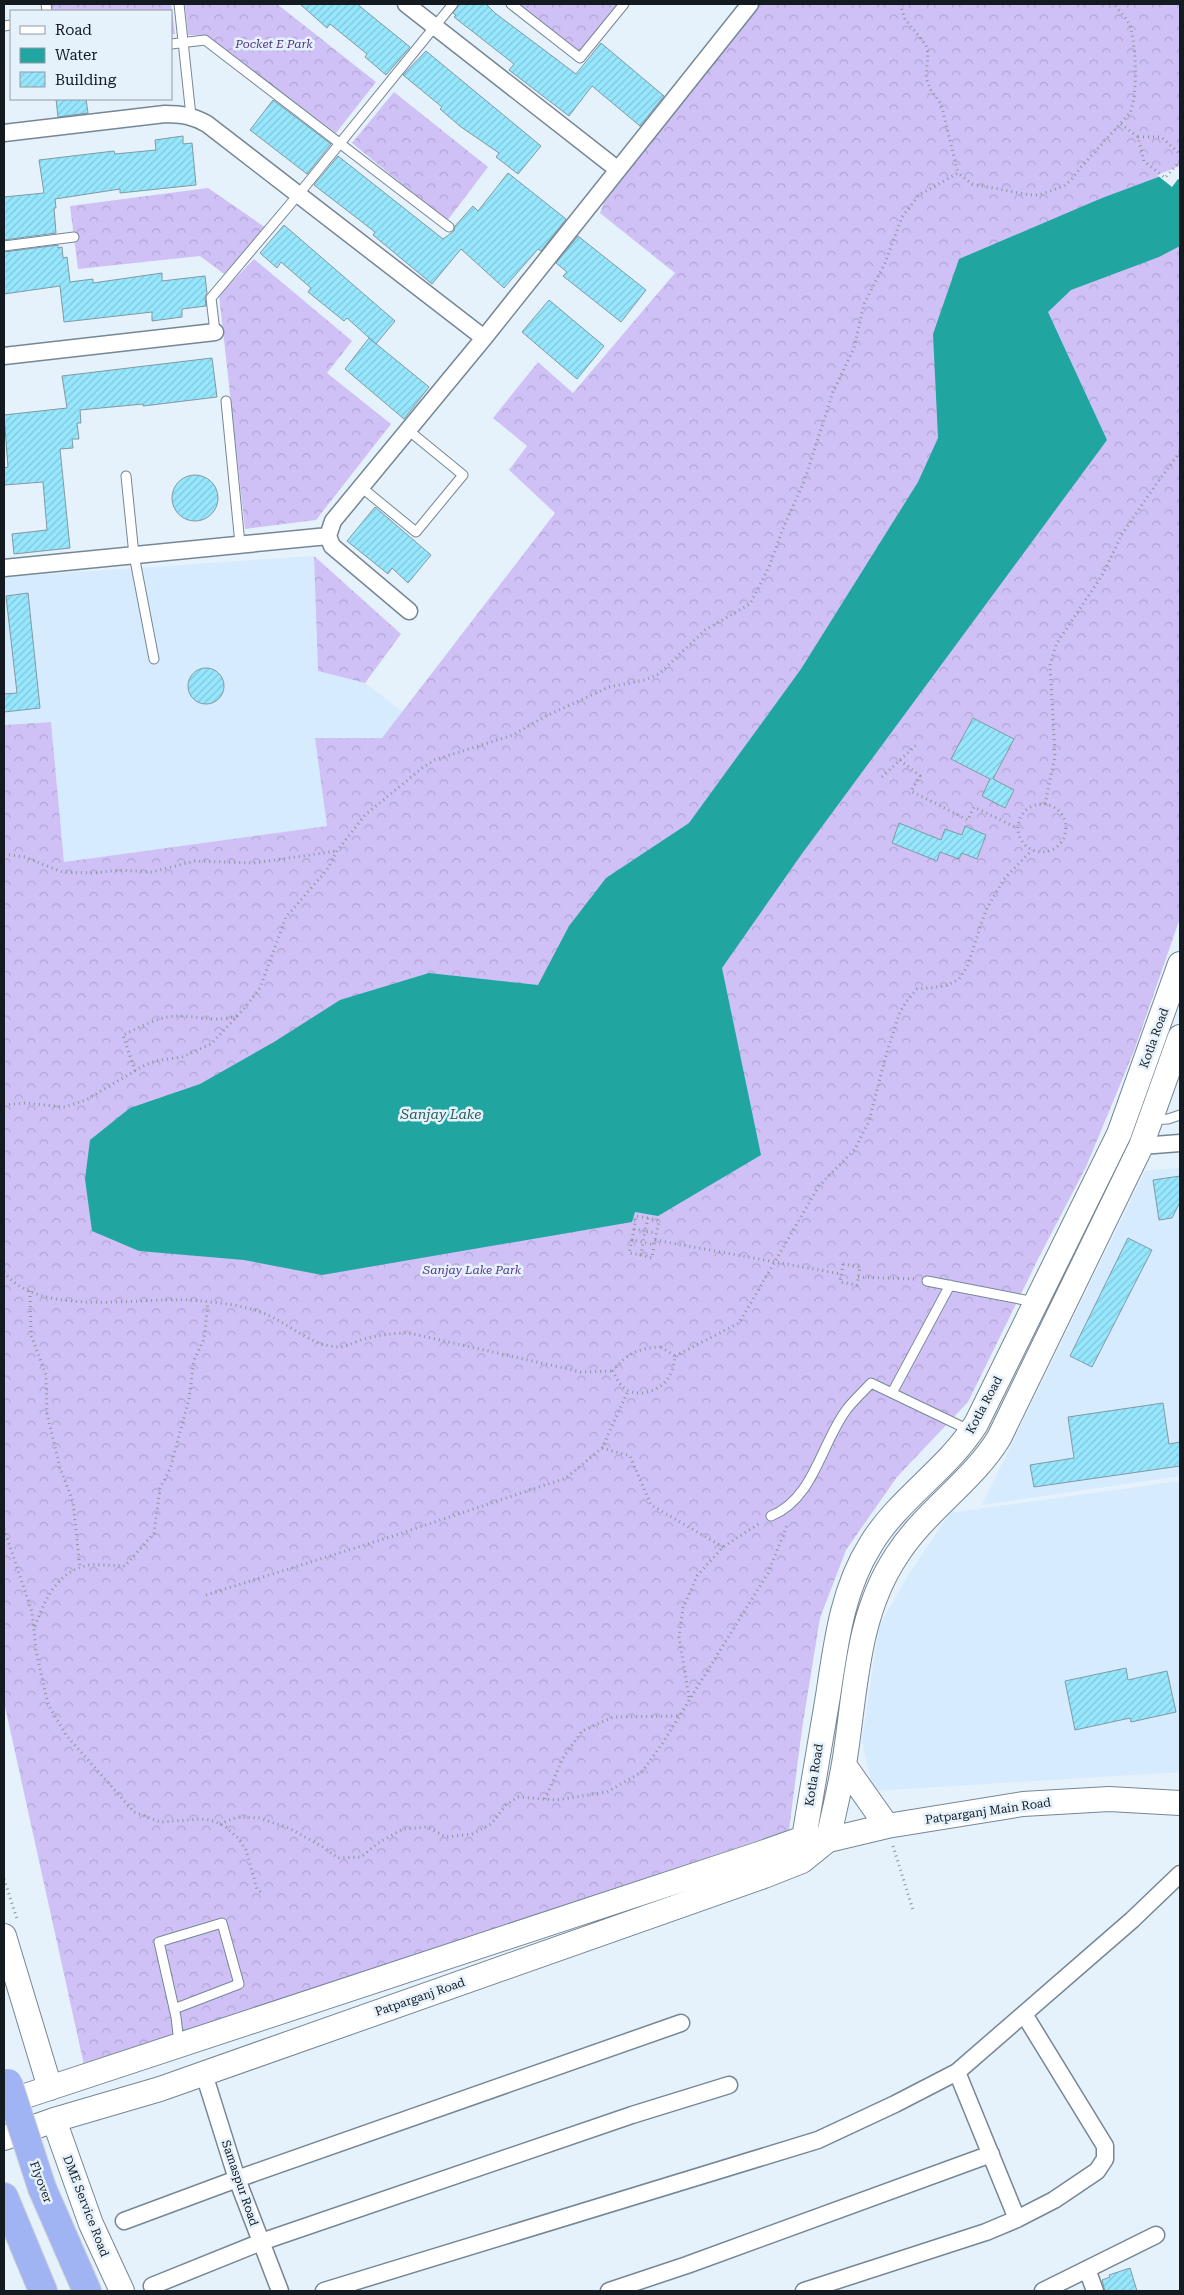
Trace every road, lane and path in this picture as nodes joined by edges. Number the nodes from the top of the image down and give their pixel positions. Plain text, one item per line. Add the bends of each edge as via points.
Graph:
1 (179, 4) edge
2 (406, 4) edge
3 (453, 4) edge
4 (511, 4) edge
5 (624, 4) edge
6 (750, 4) edge
7 (900, 4) edge
8 (1114, 4) edge
9 (435, 26) junction
10 (183, 42) junction
11 (172, 44) edge
12 (191, 116) junction
13 (1121, 124) junction
14 (4, 133) edge
15 (1138, 138) junction
16 (340, 143) junction
17 (1180, 154) edge
18 (1180, 161) edge
19 (1175, 168) junction
20 (617, 169) junction
21 (1180, 172) edge
22 (958, 173) junction
23 (298, 194) junction
24 (449, 227) dead end
25 (74, 237) dead end
26 (4, 246) edge
27 (215, 332) joint
28 (484, 338) junction
29 (4, 356) edge
30 (226, 401) dead end
31 (408, 430) junction
32 (1180, 452) edge
33 (126, 476) dead end
34 (361, 487) junction
35 (328, 536) junction
36 (240, 544) junction
37 (134, 555) junction
38 (4, 568) edge
39 (409, 611) dead end
40 (154, 659) dead end
41 (916, 745) dead end
42 (900, 760) junction
43 (882, 777) dead end
44 (1045, 804) junction
45 (1018, 828) junction
46 (1032, 850) junction
47 (337, 851) junction
48 (4, 854) edge
49 (1180, 964) edge
50 (238, 1016) junction
51 (1180, 1037) edge
52 (135, 1071) junction
53 (4, 1105) edge
54 (1180, 1115) edge
55 (1151, 1120) junction
56 (1180, 1143) edge
57 (1141, 1146) junction
58 (648, 1218) junction
59 (634, 1229) junction
60 (645, 1231) junction
61 (656, 1233) junction
62 (632, 1240) junction
63 (643, 1242) junction
64 (655, 1242) junction
65 (641, 1255) junction
66 (775, 1262) junction
67 (4, 1272) edge
68 (841, 1274) junction
69 (858, 1277) junction
70 (927, 1281) joint
71 (950, 1286) junction
72 (30, 1291) junction
73 (208, 1302) junction
74 (1037, 1302) junction
75 (675, 1356) junction
76 (614, 1372) junction
77 (628, 1391) junction
78 (892, 1394) junction
79 (972, 1431) junction
80 (602, 1448) junction
81 (798, 1499) junction
82 (771, 1516) joint
83 (4, 1529) edge
84 (724, 1546) junction
85 (80, 1568) junction
86 (206, 1595) dead end
87 (34, 1628) junction
88 (689, 1698) junction
89 (678, 1716) junction
90 (844, 1765) junction
91 (545, 1800) junction
92 (1180, 1803) edge
93 (220, 1824) junction
94 (887, 1826) junction
95 (804, 1838) junction
96 (828, 1840) junction
97 (1180, 1874) edge
98 (262, 1893) dead end
99 (913, 1910) dead end
100 (4, 1936) edge
101 (174, 2009) junction
102 (1024, 2014) junction
103 (681, 2023) dead end
104 (179, 2046) junction
105 (957, 2072) junction
106 (204, 2074) junction
107 (729, 2085) dead end
108 (5, 2086) edge
109 (50, 2088) junction
110 (54, 2120) junction
111 (4, 2138) edge
112 (991, 2154) junction
113 (237, 2179) junction
114 (4, 2197) edge
115 (1017, 2219) junction
116 (124, 2220) dead end
117 (1156, 2235) dead end
118 (261, 2242) junction
119 (1087, 2269) junction
120 (152, 2286) dead end
121 (43, 2291) edge
122 (87, 2291) edge
123 (122, 2291) edge
124 (280, 2291) edge
125 (324, 2291) edge
126 (609, 2291) edge
127 (804, 2291) edge
128 (1043, 2291) edge
129 (1095, 2291) edge

1 - 10 lane
2 - 9 street
3 - 9 lane
4 - 5 lane via 580,58
6 - 20 street
7 - 22 path via 905,19 926,46 926,78 941,104
8 - 13 path via 1131,27 1136,89 1135,102
9 - 16 lane
9 - 20 street
10 - 11 lane
10 - 12 lane
10 - 16 lane via 205,40
12 - 14 street via 165,114
12 - 23 street via 207,124
13 - 15 path
13 - 22 path via 1070,182 1039,195 972,184
15 - 17 path via 1161,137
15 - 19 path via 1144,161 1165,178
16 - 23 lane
16 - 24 lane
18 - 19 path
19 - 21 path
20 - 28 street
22 - 47 path via 919,195 902,217 885,263 864,304 854,348 833,392 804,482 750,604 705,630 672,664 653,677 609,687 513,735 434,760 365,815
23 - 27 lane via 211,298
23 - 28 street
25 - 26 lane
27 - 29 street
28 - 31 street
30 - 36 lane
31 - 34 street
31 - 34 lane via 463,475 416,532
32 - 44 path via 1122,534 1103,574 1057,643 1050,664 1056,756
33 - 37 lane
34 - 35 street via 333,521
35 - 36 street
35 - 39 street via 332,546
36 - 37 street
37 - 38 street
37 - 40 lane
41 - 42 path
42 - 43 path
42 - 45 path via 920,776 911,791 968,820 974,808
44 - 45 path via 1036,804 1026,810
44 - 46 path via 1061,814 1065,834 1052,850
45 - 46 path via 1022,842
46 - 66 path via 1004,879 986,910 967,967 959,979 946,986 918,989 906,1002 885,1059 869,1121 855,1150 819,1186
47 - 48 path via 273,861 195,861 152,872 119,870 94,873 62,872 25,857
47 - 50 path via 326,870 286,917 263,981
49 - 74 main road, Kotla Road via 1119,1134
50 - 52 path via 211,1044 182,1057 156,1060
50 - 52 path via 218,1020 166,1017 123,1035
51 - 55 main road, Kotla Road
52 - 53 path via 86,1100 65,1107
54 - 55 lane
55 - 57 main road, Kotla Road
56 - 57 street
57 - 90 main road, Kotla Road via 999,1438 983,1461 906,1542 878,1588 863,1636
58 - 59 path via 636,1216
58 - 60 path
58 - 61 path via 658,1221
59 - 60 path
59 - 62 path
60 - 61 path
60 - 63 path
61 - 64 path
62 - 63 path
62 - 65 path via 629,1253
63 - 64 path
63 - 65 path
64 - 65 path via 652,1258
64 - 66 path
66 - 68 path
66 - 75 path via 739,1323
67 - 72 path
68 - 69 path via 840,1282 857,1285
68 - 69 path via 843,1264 860,1267
69 - 70 path
70 - 71 lane
71 - 74 lane
71 - 78 lane
72 - 73 path via 83,1302
72 - 85 path via 31,1335 46,1375 47,1414 60,1468 73,1502
73 - 76 path via 244,1306 320,1342 340,1347 364,1338 409,1333 581,1372
73 - 85 path via 204,1339 194,1360 189,1399 170,1469 160,1488 154,1533 125,1566 90,1565
74 - 79 main road, Kotla Road
75 - 76 path via 662,1347 650,1348 622,1359
75 - 77 path via 672,1370 659,1389 643,1393
76 - 77 path
77 - 80 path
78 - 79 lane
78 - 81 lane via 871,1383 847,1409
79 - 95 main road, Kotla Road via 956,1452 884,1526 853,1580 839,1626
80 - 84 path via 630,1456 651,1505
80 - 86 path via 566,1478
81 - 82 lane
81 - 88 path via 768,1573
82 - 84 path
83 - 87 path via 32,1612
84 - 88 path via 697,1576 683,1608 679,1637
85 - 87 path via 70,1572 55,1586 45,1600
87 - 93 path via 41,1681 49,1706 77,1750 91,1762 125,1805 160,1822 202,1819
88 - 89 path
89 - 91 path via 642,1772 607,1792
89 - 91 path via 613,1717 582,1731 563,1758
90 - 94 main road
90 - 96 main road, Kotla Road
91 - 93 path via 518,1797 506,1805 491,1824 472,1834 446,1837 427,1827 403,1829 361,1857 338,1858 289,1828 259,1818 236,1817
92 - 94 main road, Patparganj Main Road via 1109,1799 1022,1804
93 - 98 path via 238,1838 246,1850 257,1889
94 - 96 main road, Patparganj Main Road
94 - 99 path
95 - 96 main road
95 - 104 main road
96 - 106 main road, Patparganj Road via 802,1861 764,1876
97 - 102 street
100 - 109 main road
101 - 101 lane via 159,1942 222,1923 239,1984
101 - 104 lane
102 - 105 street
102 - 115 street via 1105,2146 1105,2159 1097,2171 1054,2200
103 - 113 street
104 - 109 main road
105 - 112 street
105 - 125 street via 818,2140
106 - 110 main road, Patparganj Road
106 - 113 street, Samaspur Road
107 - 118 street
108 - 109 main road
108 - 122 highway, Flyover, bridge via 42,2188
110 - 111 main road, Patparganj Road
110 - 123 main road, DME Service Road via 91,2224
112 - 115 street
112 - 126 street
113 - 116 street
113 - 118 street, Samaspur Road
114 - 121 highway
115 - 127 street
117 - 119 street
118 - 120 street
118 - 124 street, Samaspur Road
119 - 128 street
119 - 129 street

